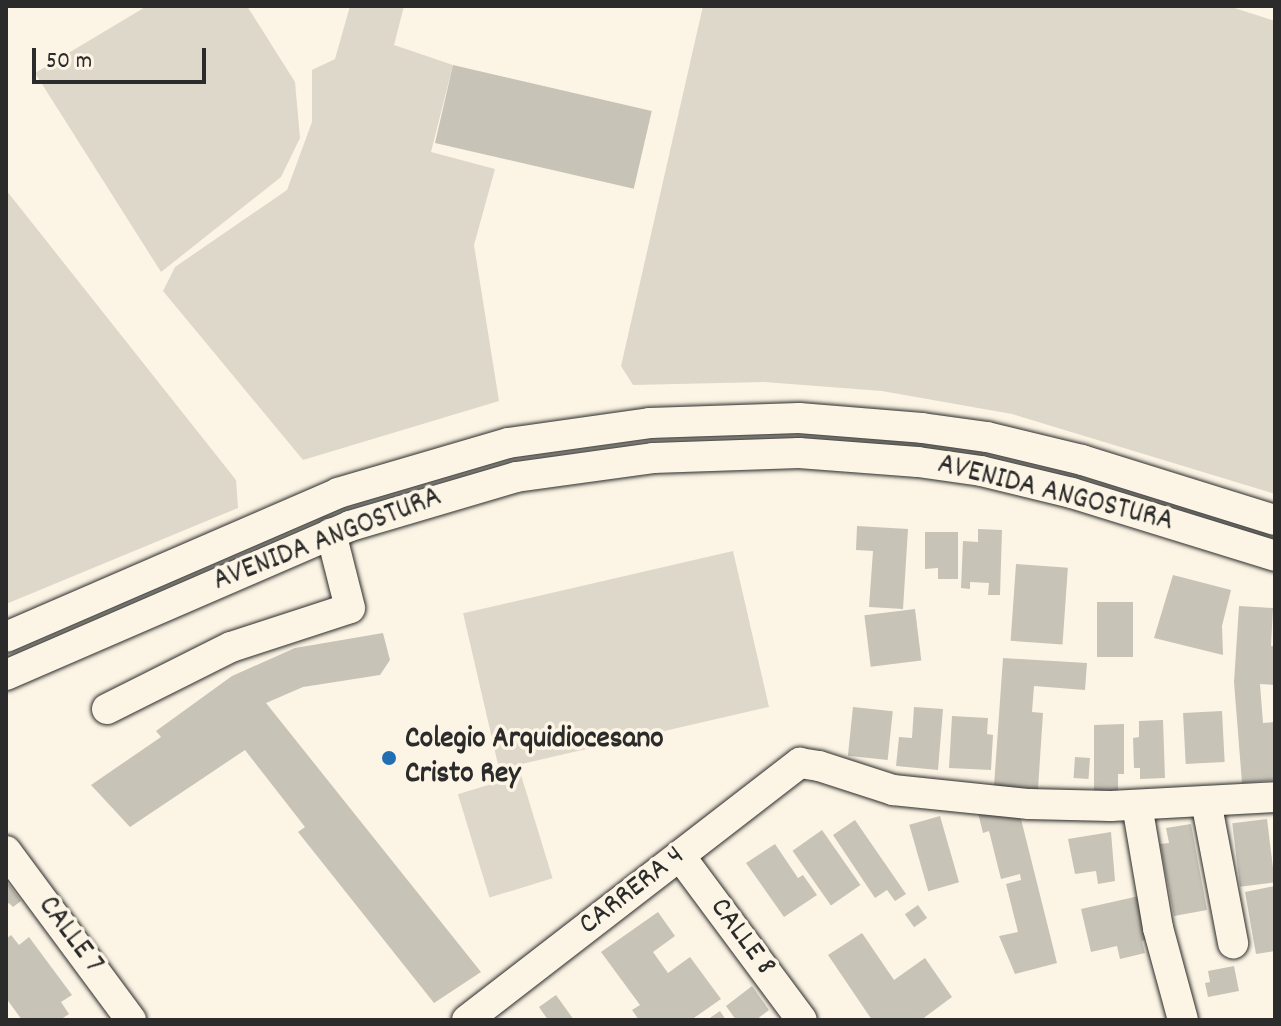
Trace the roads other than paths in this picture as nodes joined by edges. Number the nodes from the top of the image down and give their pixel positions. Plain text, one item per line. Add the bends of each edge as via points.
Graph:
1 (1275, 520) edge
2 (331, 533) junction
3 (1275, 556) edge
4 (6, 637) edge
5 (6, 675) edge
6 (107, 709) dead end
7 (1275, 797) edge
8 (1206, 801) junction
9 (1137, 805) junction
10 (6, 851) edge
11 (680, 856) junction
12 (1233, 943) dead end
13 (131, 1020) edge
14 (467, 1020) edge
15 (802, 1020) edge
16 (1183, 1020) edge

1 - 4 street, AVENIDA ANGOSTURA via 1082,460 987,437 799,418 650,423 508,443 367,484
2 - 3 street, AVENIDA ANGOSTURA via 470,488 552,470 666,457 799,453 981,471 1072,493
2 - 5 street, AVENIDA ANGOSTURA
2 - 6 street via 350,608 231,647
7 - 8 street
8 - 9 street
8 - 12 street
9 - 11 street, CARRERA 4 via 1029,804 913,793 800,763
9 - 16 street via 1158,928
10 - 13 street, CALLE 7
11 - 14 street, CARRERA 4
11 - 15 street, CALLE 8

